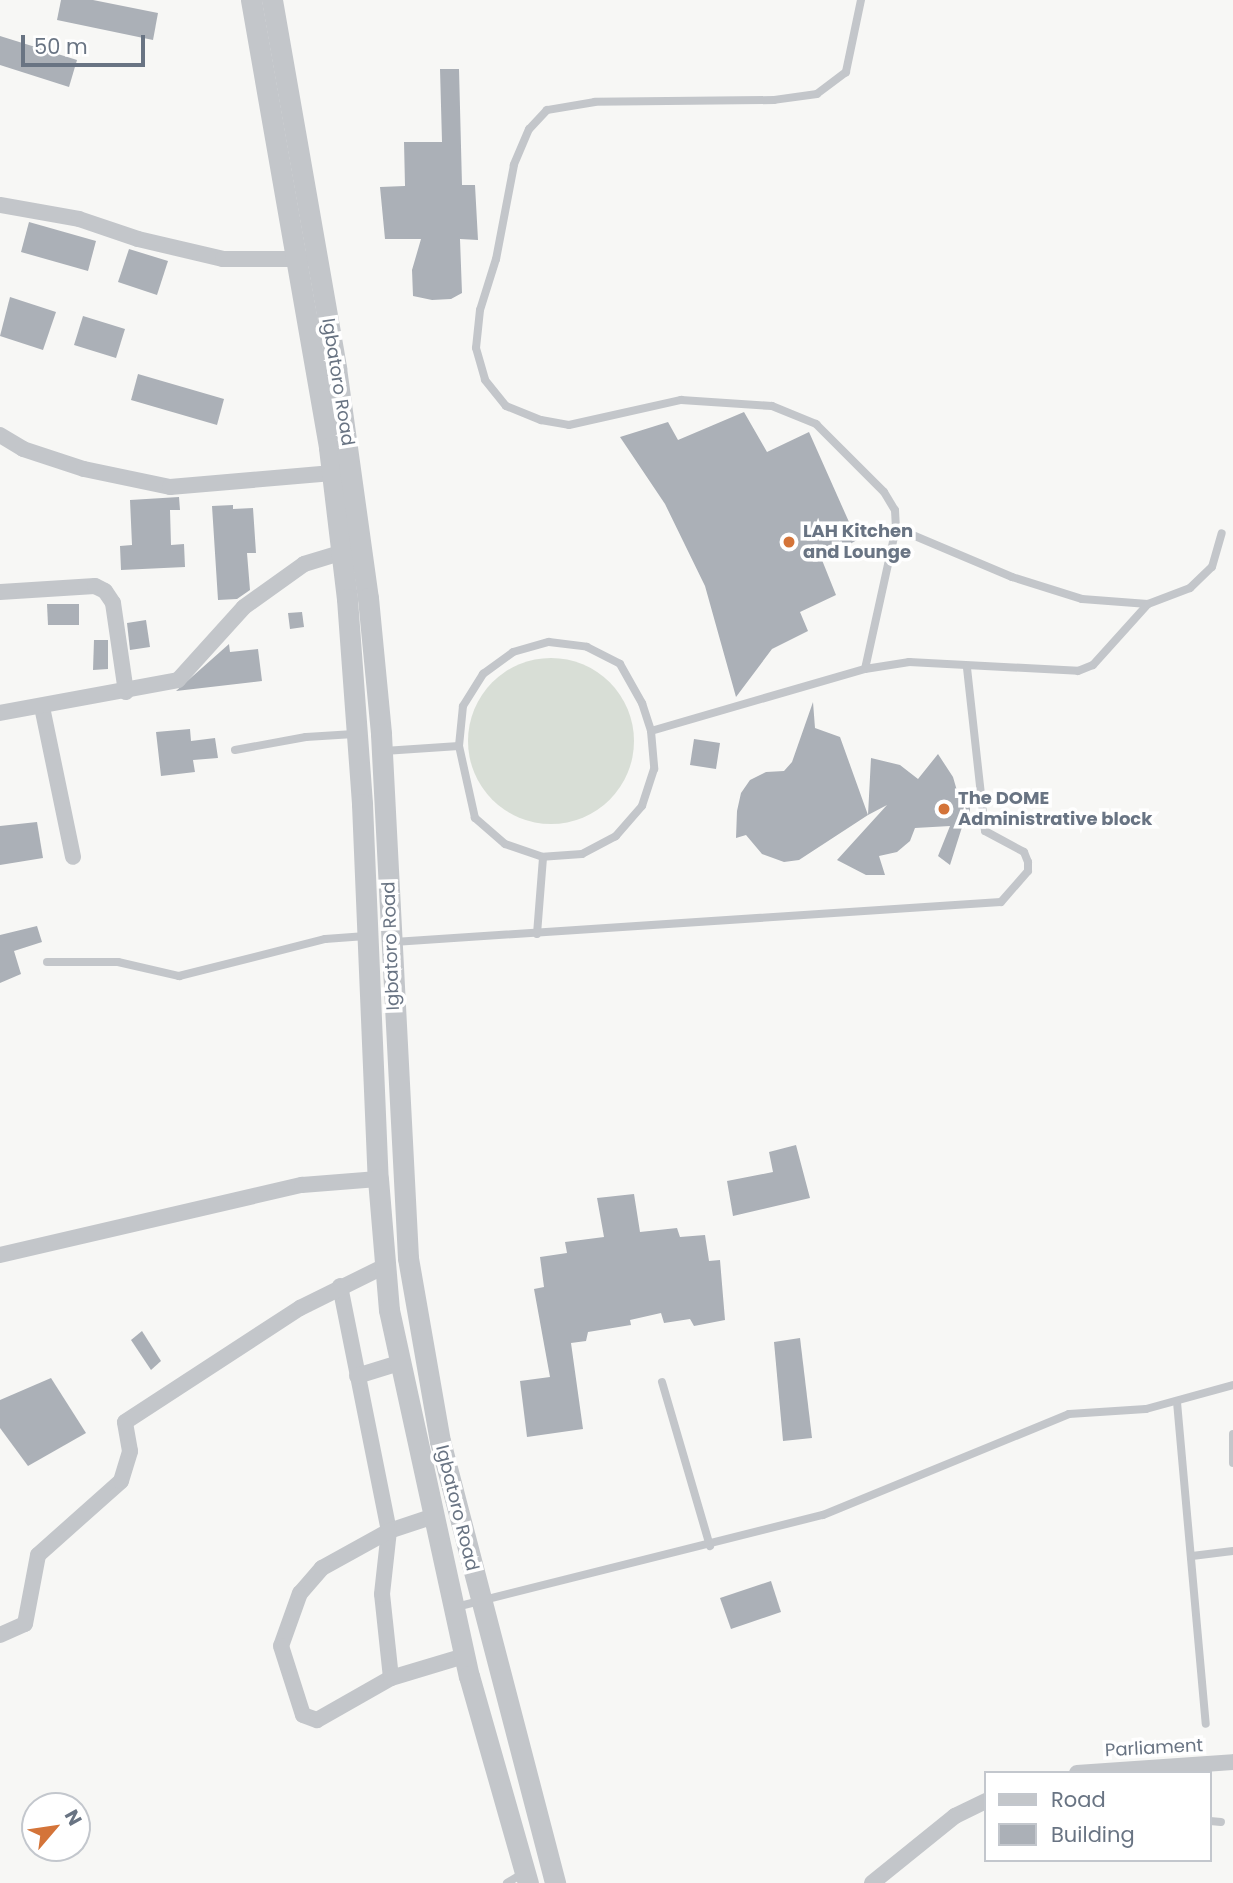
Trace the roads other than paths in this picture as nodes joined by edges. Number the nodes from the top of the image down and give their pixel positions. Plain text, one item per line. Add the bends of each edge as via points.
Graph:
1 (251, 0) edge
2 (272, 0) edge
3 (861, 0) edge
4 (1, 205) edge
5 (294, 258) junction
6 (317, 260) junction
7 (0, 435) edge
8 (332, 473) junction
9 (896, 528) junction
10 (1222, 533) dead end
11 (341, 553) junction
12 (0, 592) edge
13 (357, 598) junction
14 (1148, 604) junction
15 (967, 668) junction
16 (865, 669) junction
17 (126, 692) junction
18 (42, 707) junction
19 (0, 713) edge
20 (651, 730) junction
21 (357, 733) junction
22 (459, 746) junction
23 (235, 750) dead end
24 (382, 751) junction
25 (543, 856) junction
26 (73, 857) dead end
27 (537, 934) junction
28 (366, 936) junction
29 (391, 942) junction
30 (47, 962) dead end
31 (378, 1179) junction
32 (0, 1255) edge
33 (385, 1266) junction
34 (340, 1286) junction
35 (399, 1363) junction
36 (357, 1376) junction
37 (662, 1382) dead end
38 (1233, 1385) edge
39 (1177, 1402) junction
40 (1233, 1434) edge
41 (1233, 1463) edge
42 (431, 1517) junction
43 (389, 1531) junction
44 (710, 1546) junction
45 (1233, 1551) edge
46 (1192, 1556) junction
47 (480, 1604) junction
48 (453, 1608) junction
49 (0, 1635) edge
50 (464, 1656) junction
51 (391, 1678) junction
52 (1206, 1724) dead end
53 (1233, 1762) edge
54 (1163, 1770) edge
55 (1134, 1771) edge
56 (984, 1802) edge
57 (1212, 1821) edge
58 (1221, 1822) dead end
59 (520, 1879) edge
60 (555, 1883) edge
61 (872, 1883) edge

1 - 5 street, Igbatoro Road
2 - 6 street, Igbatoro Road
3 - 9 lane via 846,72 817,94 774,100 583,103 547,110 529,129 514,165 496,259 480,310 476,348 485,380 506,406 541,419 569,425 681,400 772,406 816,424 884,492 895,510
4 - 5 street via 79,219 148,242 223,259
5 - 6 street
5 - 8 street, Igbatoro Road
6 - 13 street, Igbatoro Road via 355,489
7 - 8 street via 23,449 170,488
8 - 11 street, Igbatoro Road
9 - 14 lane via 1012,577 1082,600
9 - 16 lane
10 - 14 lane via 1212,567 1205,574 1190,588
11 - 13 street, Igbatoro Road
11 - 17 street via 304,564 244,607 178,680
12 - 17 street via 95,586 105,591 113,603
13 - 21 street, Igbatoro Road
13 - 24 street, Igbatoro Road
14 - 15 lane via 1093,665 1078,671
15 - 16 lane via 909,662
15 - 27 lane via 985,831 1024,852 1028,862 1028,871 1001,902
16 - 20 lane
17 - 18 street
18 - 19 street
18 - 26 street
20 - 22 lane via 620,664 587,647 549,642 513,652 482,674 463,706
20 - 25 lane via 654,769 642,806 616,836 582,853
21 - 23 lane
21 - 28 street, Igbatoro Road
22 - 24 lane
22 - 25 lane via 475,818 505,844
24 - 29 street, Igbatoro Road
25 - 27 lane
27 - 29 lane
28 - 30 lane via 325,939 179,975 118,962
28 - 31 street, Igbatoro Road
29 - 47 street, Igbatoro Road via 408,1258 440,1441
31 - 32 street via 302,1185
31 - 33 street, Igbatoro Road
33 - 34 street
33 - 35 street, Igbatoro Road
34 - 36 street
34 - 49 street via 125,1422 130,1451 121,1481 38,1555 25,1624
35 - 36 street
35 - 42 street, Igbatoro Road
36 - 43 street
37 - 44 lane
38 - 39 lane
39 - 44 lane via 1069,1415 823,1515
39 - 46 lane
40 - 41 lane
42 - 43 street
42 - 48 street, Igbatoro Road
43 - 51 street via 382,1594
43 - 51 street via 313,1575 300,1593 281,1646 303,1715 310,1720
44 - 47 lane
45 - 46 lane
46 - 52 lane
47 - 48 lane
47 - 60 street, Igbatoro Road
48 - 50 street, Igbatoro Road
50 - 51 street
50 - 59 street, Igbatoro Road
53 - 54 street, Parliament
54 - 55 street, Parliament
56 - 61 street via 955,1816
57 - 58 lane

